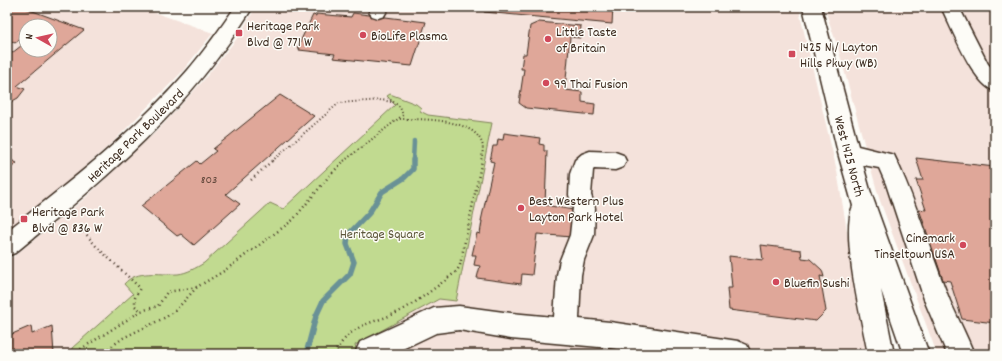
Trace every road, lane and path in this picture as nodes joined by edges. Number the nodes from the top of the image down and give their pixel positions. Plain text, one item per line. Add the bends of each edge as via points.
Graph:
1 (244, 7) edge
2 (812, 7) edge
3 (950, 7) edge
4 (995, 84) edge
5 (388, 98) dead end
6 (391, 102) dead end
7 (400, 119) junction
8 (849, 153) junction
9 (615, 161) dead end
10 (251, 180) dead end
11 (862, 201) junction
12 (82, 228) dead end
13 (7, 245) edge
14 (197, 287) junction
15 (141, 311) junction
16 (566, 331) junction
17 (634, 346) edge
18 (369, 351) dead end
19 (73, 354) edge
20 (102, 354) edge
21 (334, 354) edge
22 (738, 354) edge
23 (881, 354) edge
24 (916, 354) edge
25 (961, 354) edge

1 - 13 street, Heritage Park Boulevard via 211,54 146,127 91,178
2 - 8 street, West 1425 North
3 - 4 street via 981,68
5 - 7 path via 401,108 403,115
6 - 10 path via 382,100 339,103
7 - 14 path via 366,143 336,169 293,220 224,271
7 - 21 path via 424,119 457,124 468,128 482,141 482,158 460,265 457,271 405,309 351,330
8 - 11 street, West 1425 North
8 - 25 street via 886,161 897,184 938,302
9 - 16 street via 590,160 583,166 580,195 584,208 582,235 569,275
11 - 23 street, West 1425 North via 860,241
11 - 24 street
12 - 15 path via 96,246 140,288 135,298 135,306
14 - 15 path via 167,292 158,306
14 - 20 path via 176,310 122,338
15 - 19 path
16 - 17 street
16 - 18 street via 459,318 434,321
17 - 22 street

